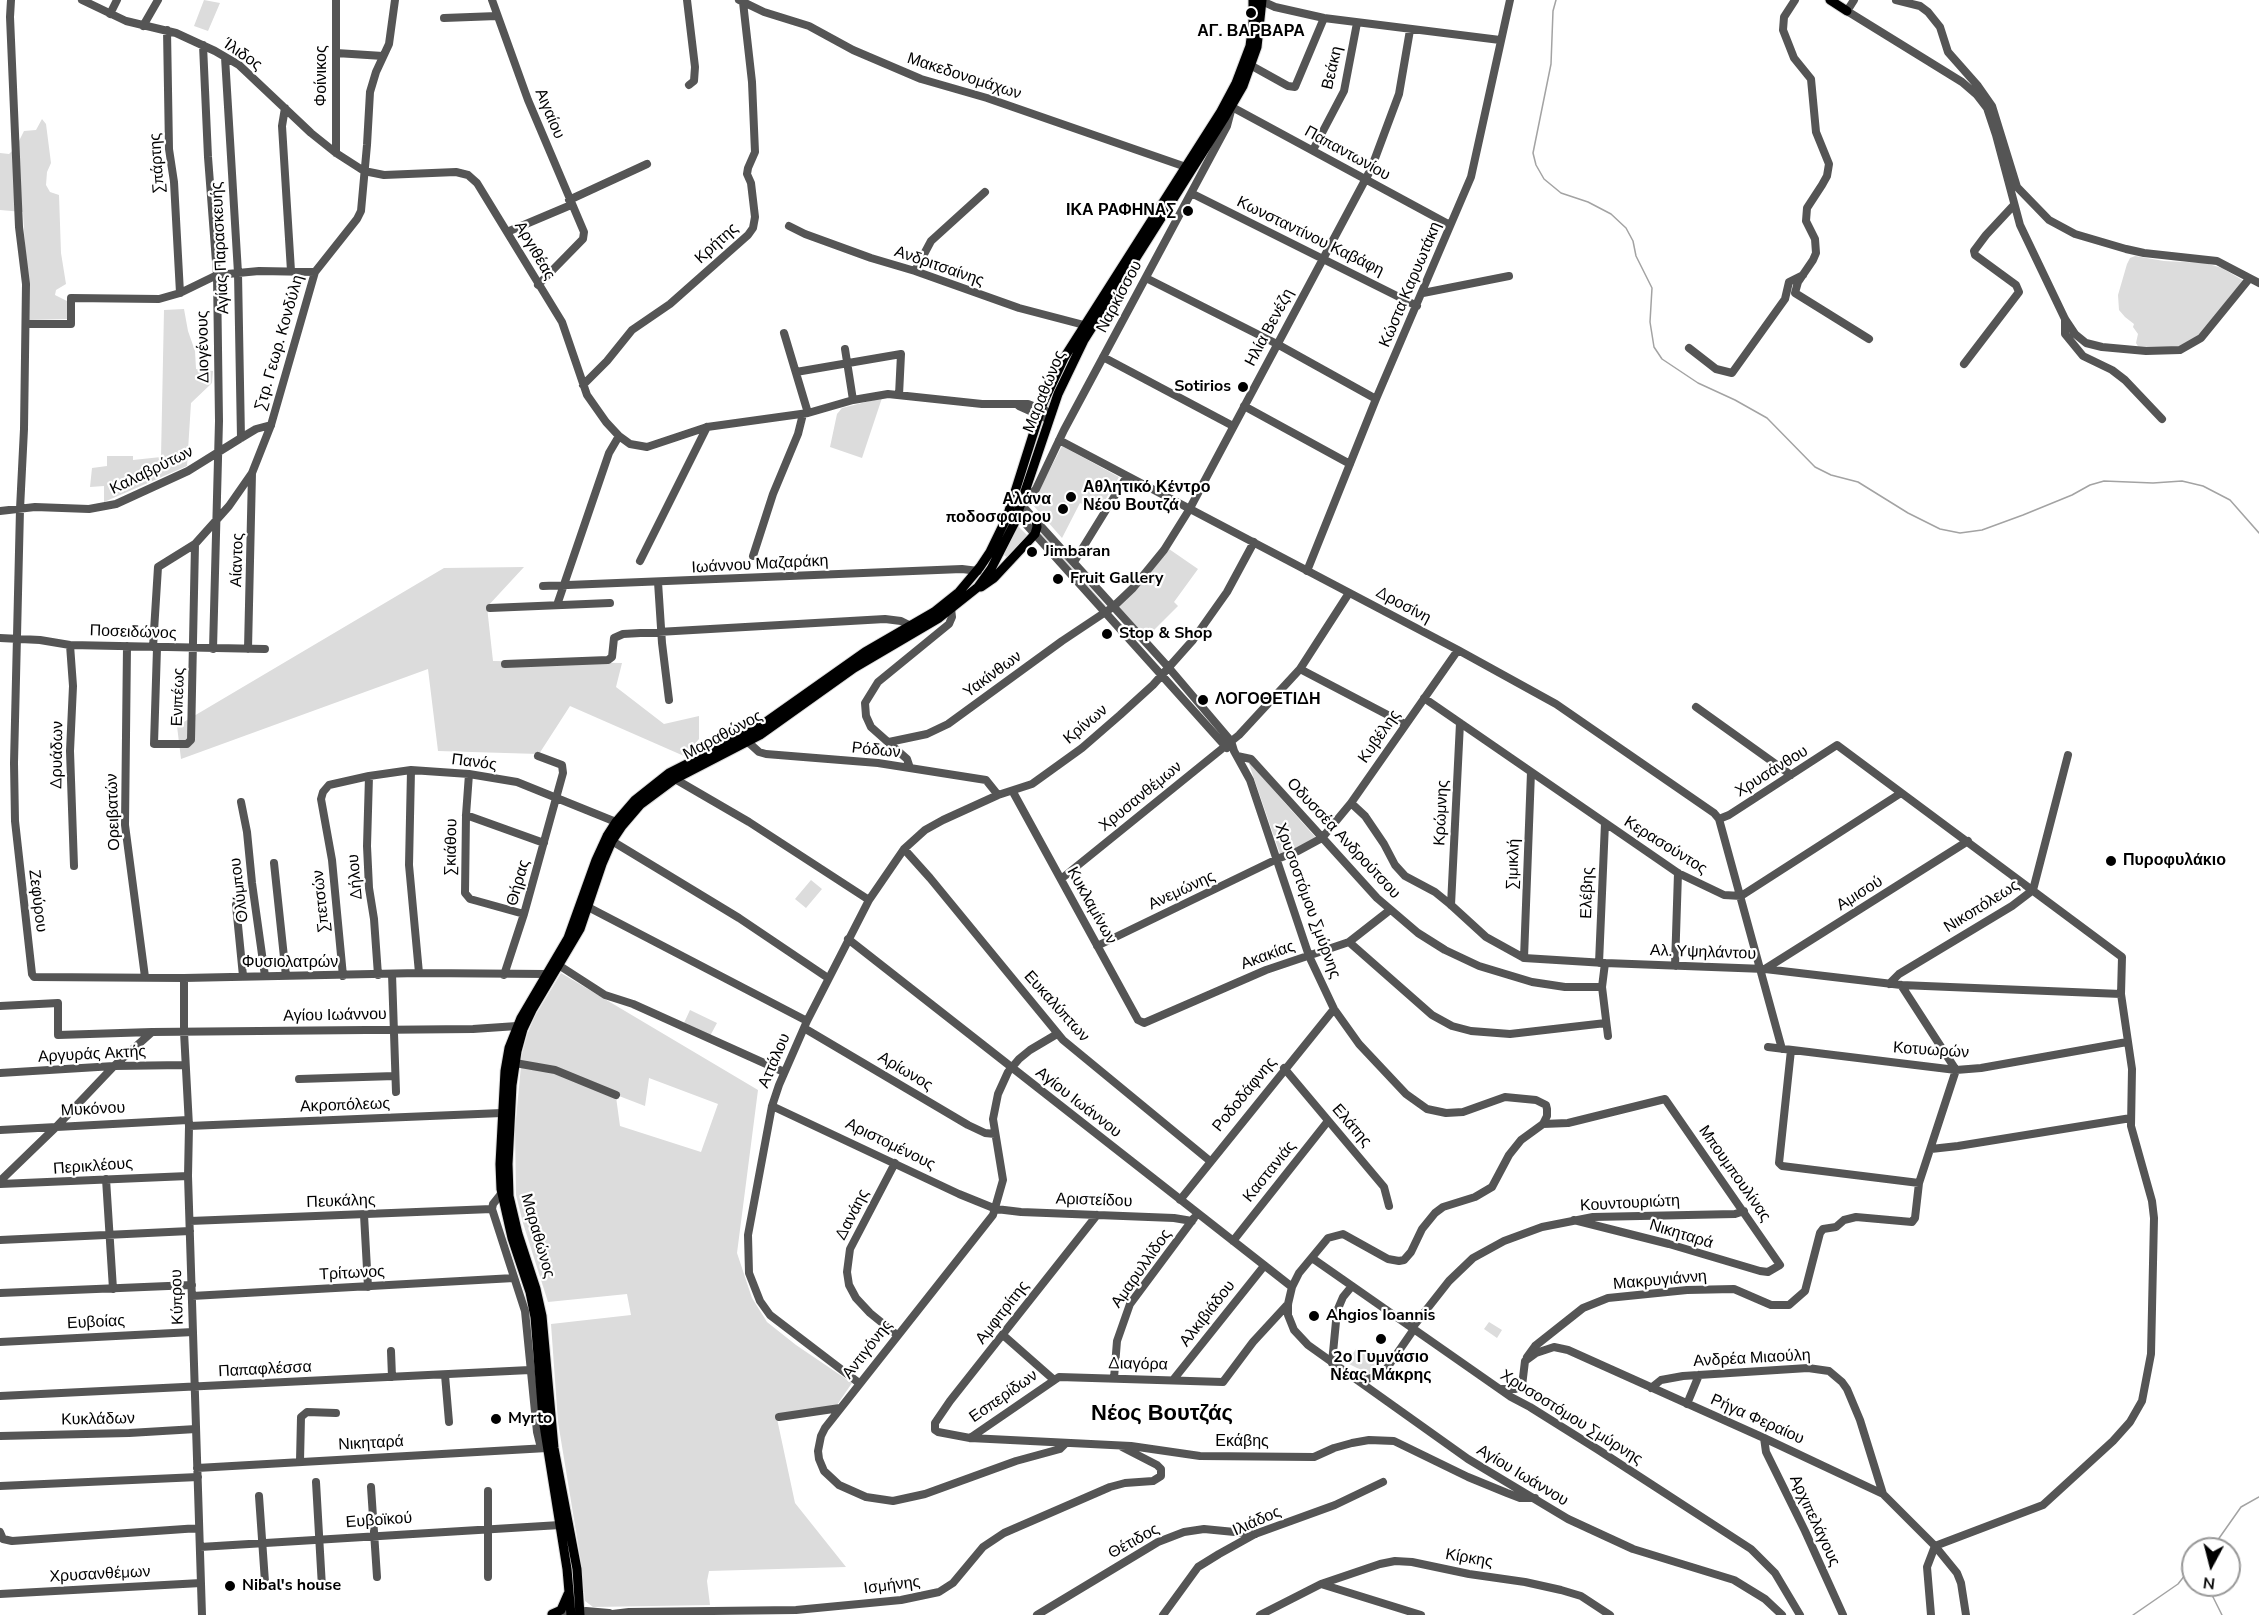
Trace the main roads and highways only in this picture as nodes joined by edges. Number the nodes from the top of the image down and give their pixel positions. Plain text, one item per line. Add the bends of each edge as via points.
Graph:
1 (1259, 0) edge
2 (1830, 0) edge
3 (1847, 11) road end
4 (1044, 414) junction
5 (1036, 520) road end
6 (971, 593) junction
7 (569, 1588) junction
8 (575, 1613) edge
9 (550, 1614) edge

1 - 4 main road, Μαραθώνος via 1245,64 1226,102 1056,372
1 - 4 main road, Μαραθώνος via 1260,33 1251,66 1232,107 1090,328
2 - 3 main road
4 - 6 main road, Μαραθώνος via 1017,514 999,558
4 - 7 main road, Μαραθώνος via 999,534 978,571 948,602 849,662 756,729 669,773 643,791 616,822 596,860 568,938 517,1026 507,1060 501,1194 535,1317 547,1448
5 - 6 main road via 1035,534 988,584
6 - 8 main road, Μαραθώνος via 854,668 783,720 658,789 640,805 612,841 577,935 529,1016 515,1063 509,1196 542,1316 554,1448 577,1569
7 - 8 main road, Μαραθώνος
7 - 9 main road via 563,1607

